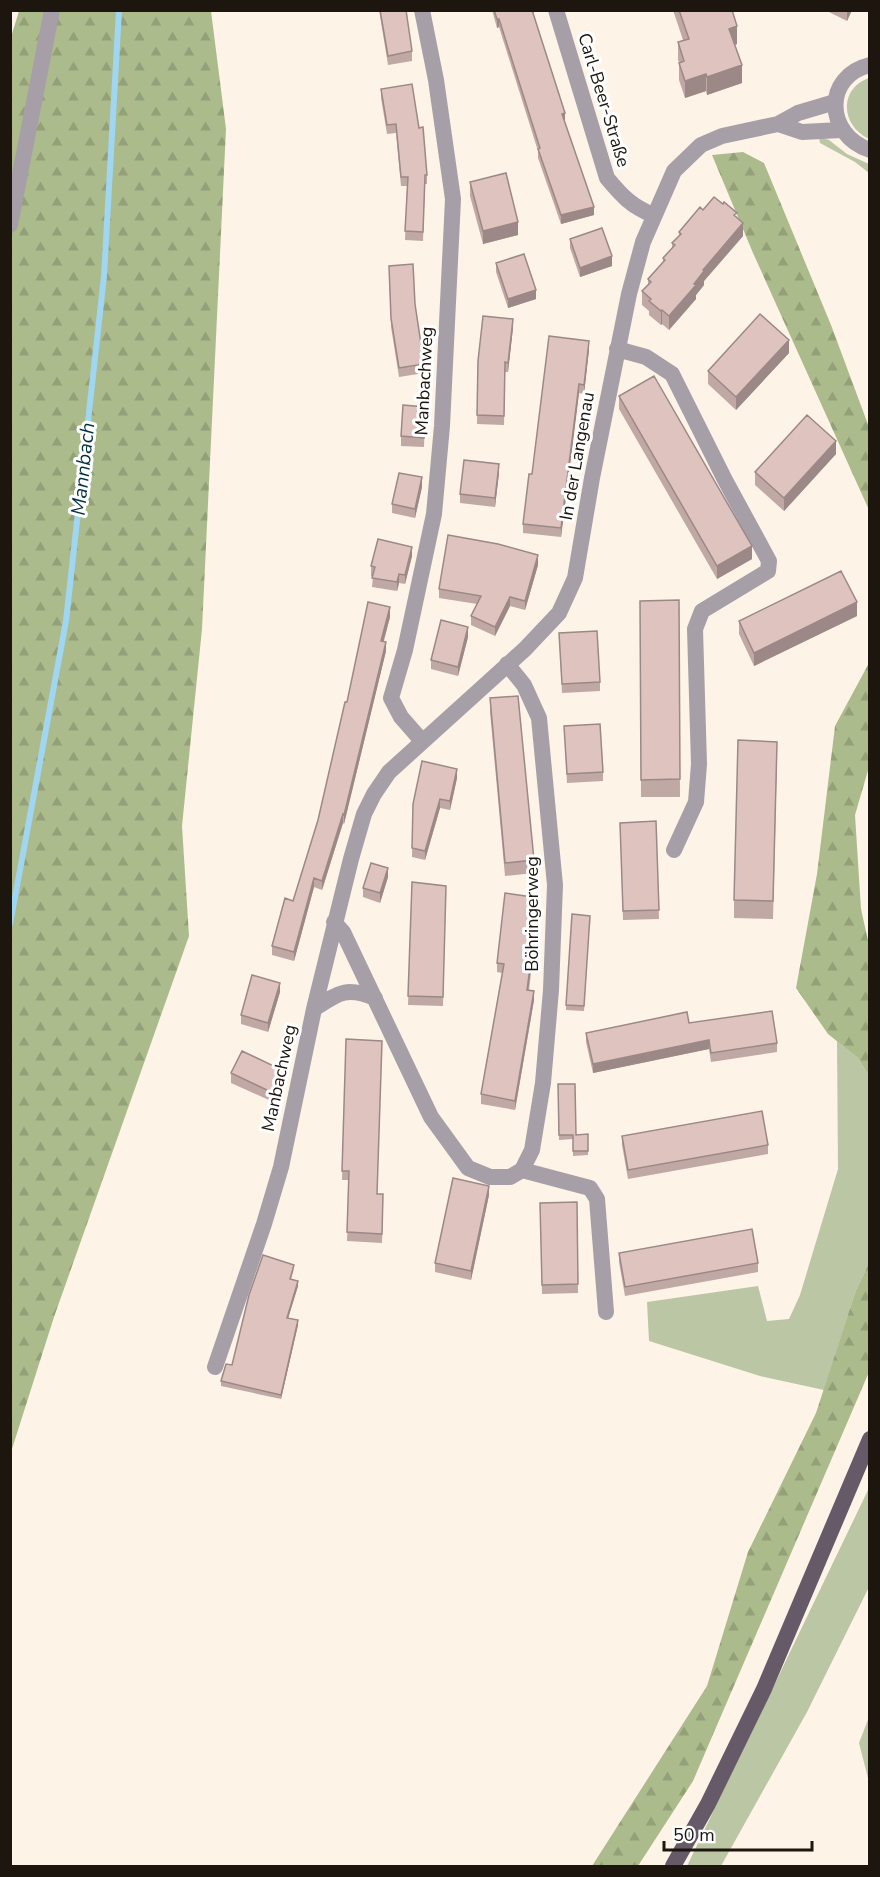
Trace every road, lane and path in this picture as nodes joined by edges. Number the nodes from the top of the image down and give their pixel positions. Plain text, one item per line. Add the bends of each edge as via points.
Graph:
1 (52, 10) edge
2 (422, 10) edge
3 (556, 10) edge
4 (870, 65) edge
5 (836, 102) junction
6 (778, 124) junction
7 (841, 130) junction
8 (870, 150) edge
9 (653, 214) junction
10 (10, 225) edge
11 (617, 350) junction
12 (507, 664) junction
13 (422, 741) junction
14 (374, 794) joint
15 (674, 850) dead end
16 (334, 922) junction
17 (375, 998) junction
18 (314, 1009) junction
19 (522, 1170) junction
20 (606, 1312) dead end
21 (216, 1367) dead end
22 (870, 1439) edge
23 (673, 1866) edge

1 - 10 street
2 - 13 street, Manbachweg via 453,199 434,514 391,698
3 - 9 street, Carl-Beer-Straße via 607,178 623,197
4 - 5 street via 849,76
5 - 6 street, In der Langenau via 798,113
5 - 7 street
6 - 7 street, In der Langenau via 802,132
6 - 9 street, In der Langenau via 722,136 702,145 674,171
7 - 8 street via 858,146
9 - 11 street, In der Langenau
11 - 12 street, In der Langenau via 575,578 559,614
11 - 15 street via 646,357 672,374 769,561 768,571 702,611 695,629 699,764 696,802
12 - 13 street, In der Langenau
12 - 19 street, Böhringerweg via 524,685 539,718 555,885 543,1083 532,1150
13 - 14 street, In der Langenau via 388,772
14 - 16 street, Manbachweg via 364,814
16 - 17 street via 343,932
16 - 18 street, Manbachweg
17 - 18 street via 358,991 336,994
17 - 19 street via 431,1117 468,1168 490,1177 510,1177
18 - 21 street, Manbachweg via 281,1167
19 - 20 street via 590,1188 597,1199
22 - 23 main road via 764,1689

